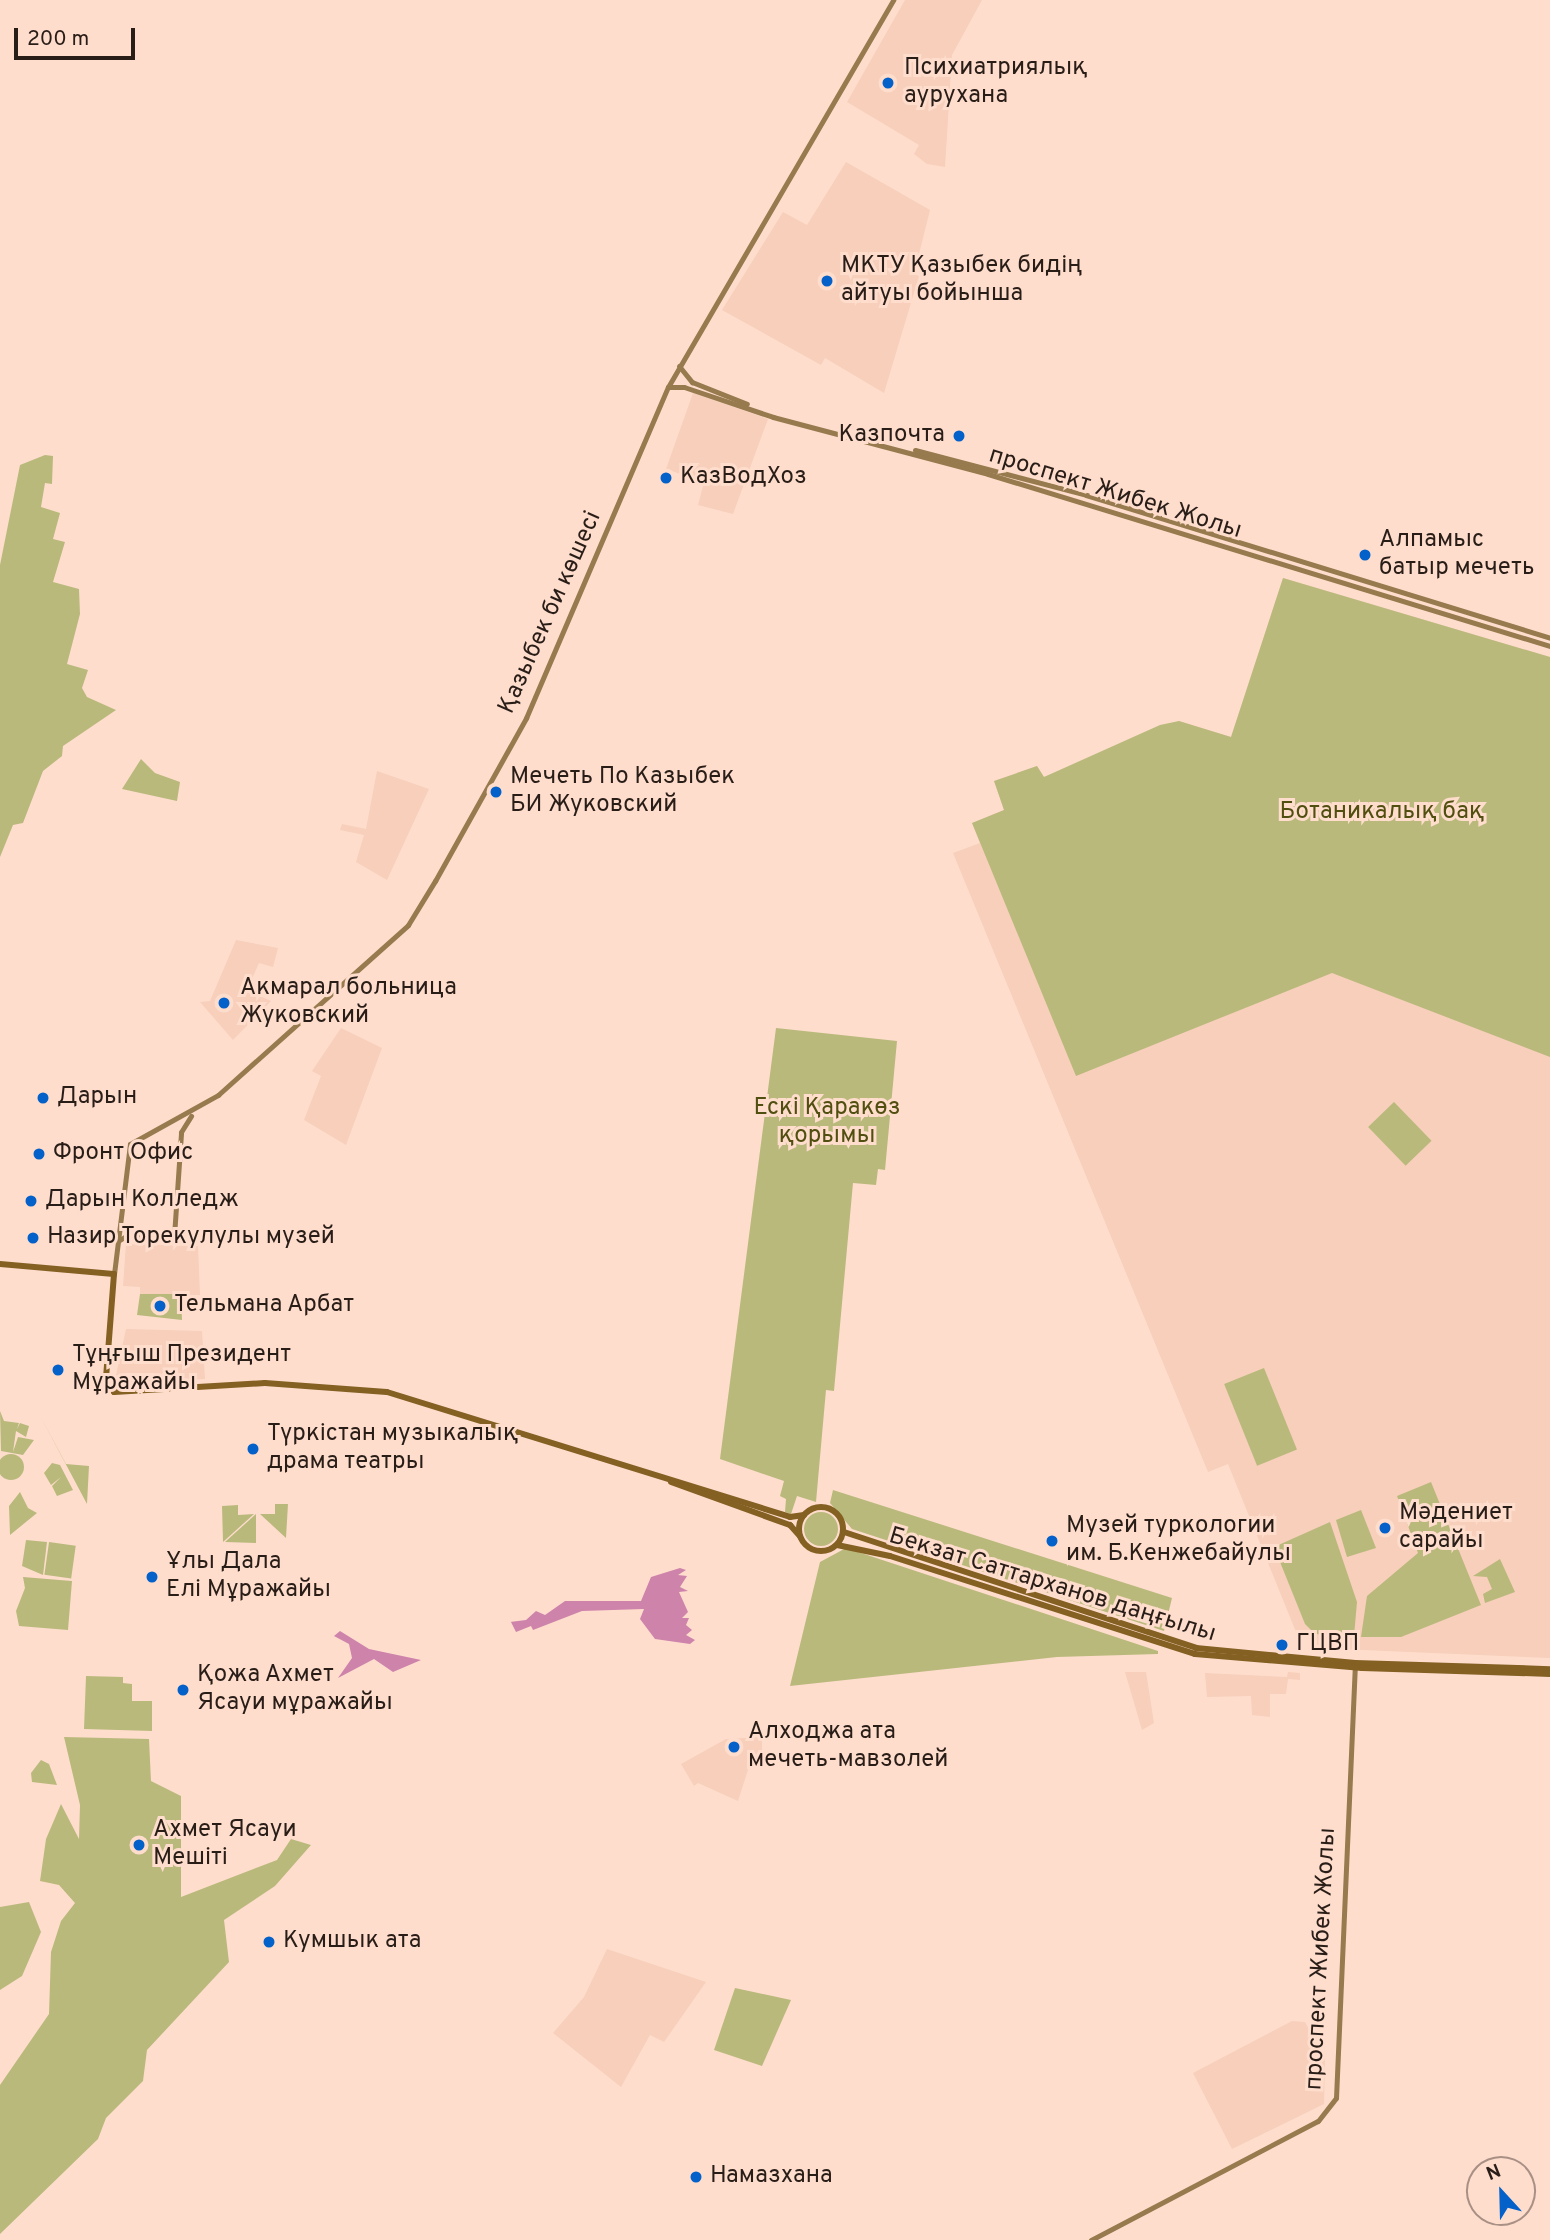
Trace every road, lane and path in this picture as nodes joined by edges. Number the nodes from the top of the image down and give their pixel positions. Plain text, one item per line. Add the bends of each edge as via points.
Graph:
1 (893, 0) edge
2 (679, 366) junction
3 (667, 387) junction
4 (1550, 638) edge
5 (1550, 646) edge
6 (204, 1105) junction
7 (172, 1122) junction
8 (181, 1132) junction
9 (118, 1242) junction
10 (0, 1264) edge
11 (114, 1274) junction
12 (669, 1480) junction
13 (804, 1515) junction
14 (844, 1532) junction
15 (800, 1536) junction
16 (837, 1545) junction
17 (1355, 1665) junction
18 (1550, 1672) edge
19 (1091, 2240) edge

1 - 2 main road, Қазыбек би көшесі
2 - 3 main road, Қазыбек би көшесі
2 - 4 main road, проспект Жибек Жолы via 692,382 760,409 1086,495
3 - 5 main road, проспект Жибек Жолы via 684,387 988,474
3 - 6 main road, Қазыбек би көшесі via 526,718 408,925
6 - 7 main road, Қазыбек би көшесі
6 - 8 main road
7 - 8 main road
7 - 9 main road, Қазыбек би көшесі via 130,1144
8 - 9 main road via 174,1236 129,1234
9 - 11 main road
10 - 11 main road
11 - 12 main road via 109,1389 123,1393 283,1383 387,1392
12 - 13 main road via 790,1517
12 - 15 main road via 790,1525
13 - 14 main road via 828,1508 840,1517
13 - 15 main road
14 - 16 main road
14 - 17 main road, Бекзат Саттарханов даңғылы via 1168,1641 1244,1655
15 - 16 main road via 817,1551
16 - 17 main road, Бекзат Саттарханов даңғылы via 890,1556 1195,1654
17 - 18 main road, Бекзат Саттарханов даңғылы
17 - 19 main road, проспект Жибек Жолы via 1336,2098 1318,2121

